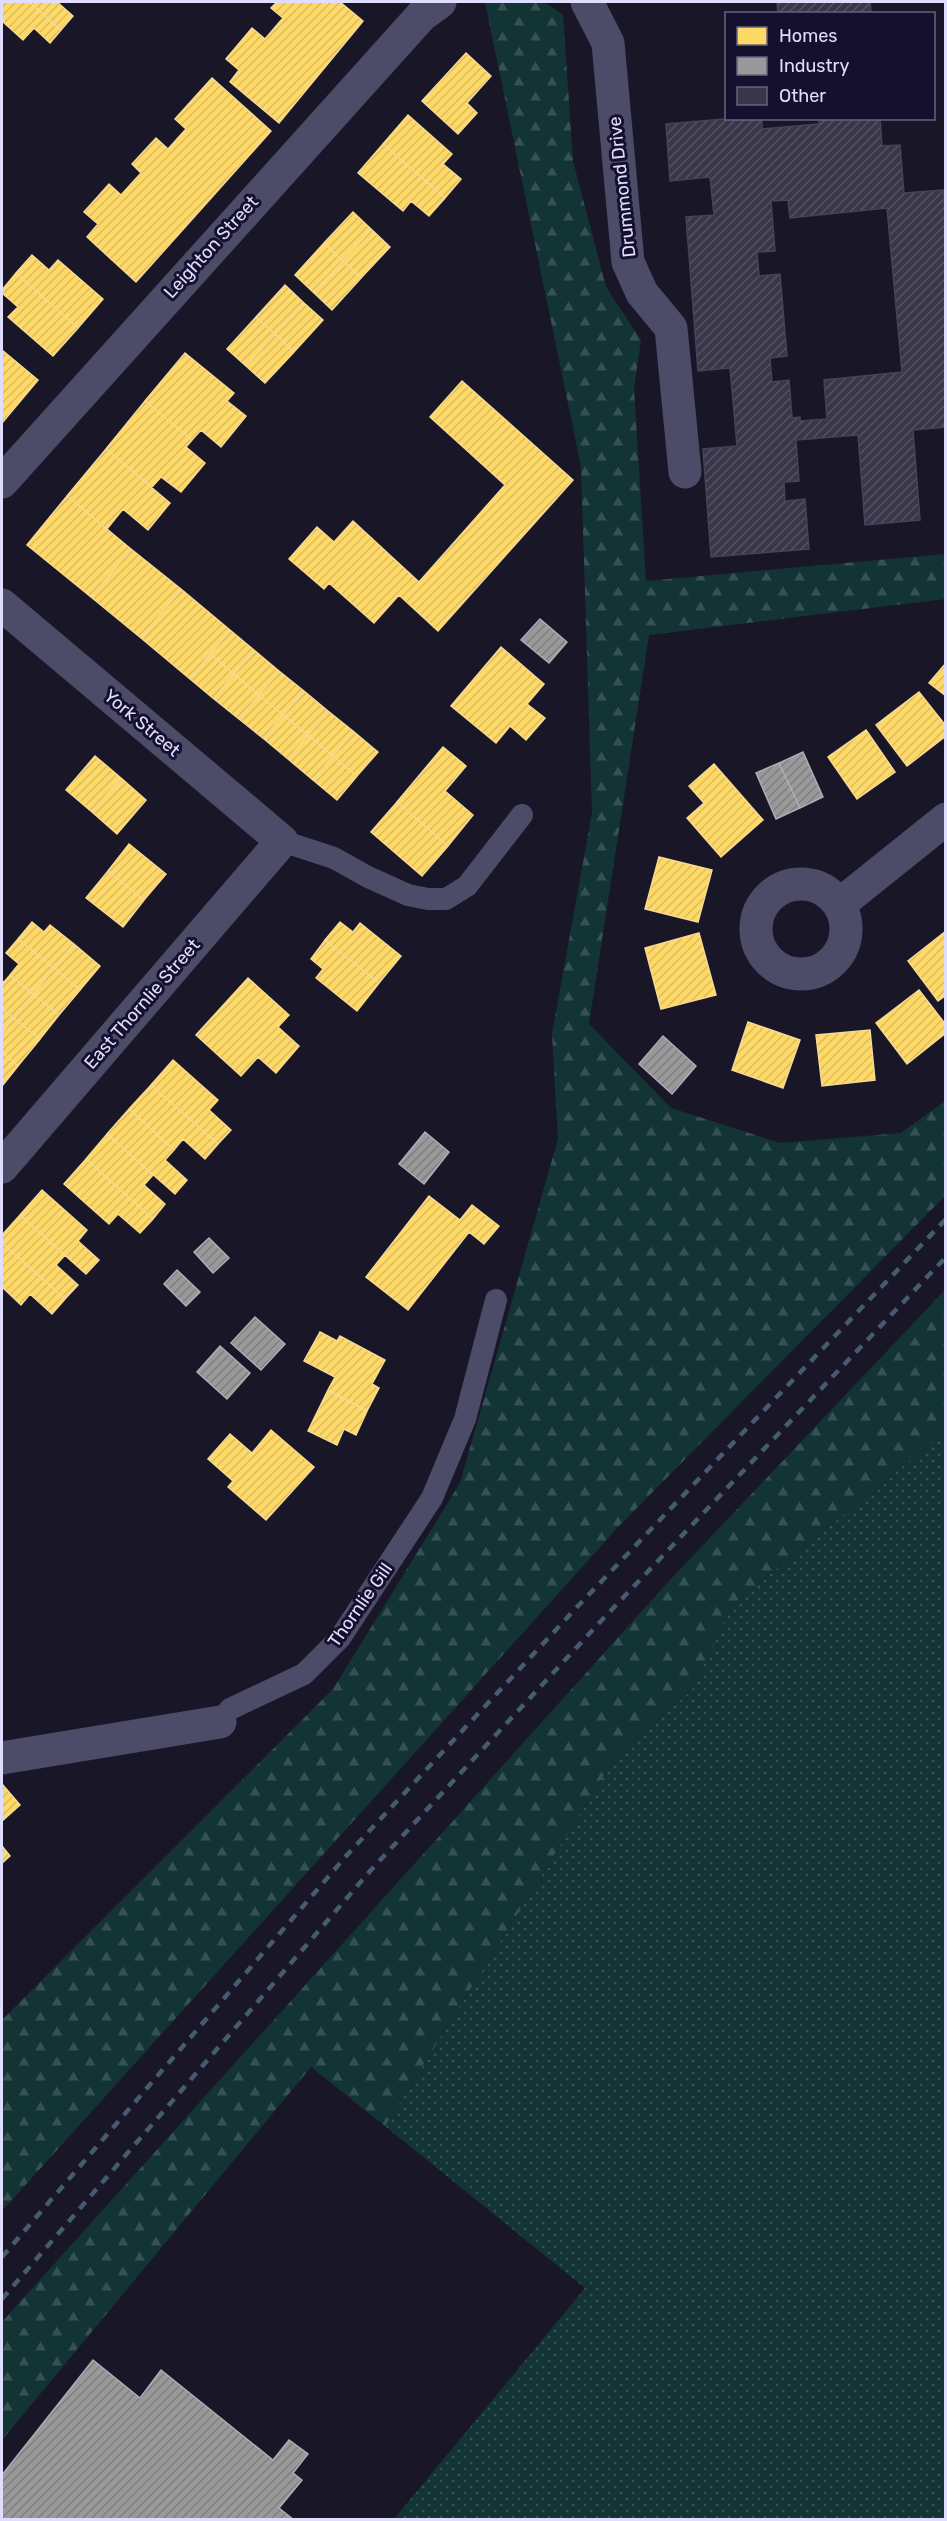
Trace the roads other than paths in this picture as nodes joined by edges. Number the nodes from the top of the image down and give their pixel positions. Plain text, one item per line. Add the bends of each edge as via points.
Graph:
1 (587, 2) edge
2 (423, 6) edge
3 (685, 472) dead end
4 (2, 482) edge
5 (2, 605) edge
6 (522, 815) dead end
7 (945, 819) edge
8 (282, 841) junction
9 (840, 904) dead end
10 (2, 1167) edge
11 (496, 1300) dead end
12 (220, 1722) joint
13 (2, 1758) edge

1 - 3 street, Drummond Drive via 608,44 628,262 642,293 671,328
2 - 4 street, Leighton Street
5 - 8 street, York Street
6 - 8 lane via 467,886 446,898 428,900 408,895 334,858
7 - 9 street
8 - 10 street, East Thornlie Street
11 - 12 lane, Thornlie Gill via 465,1419 432,1498 340,1638 304,1674 230,1709
12 - 13 street, Thornlie Gill

